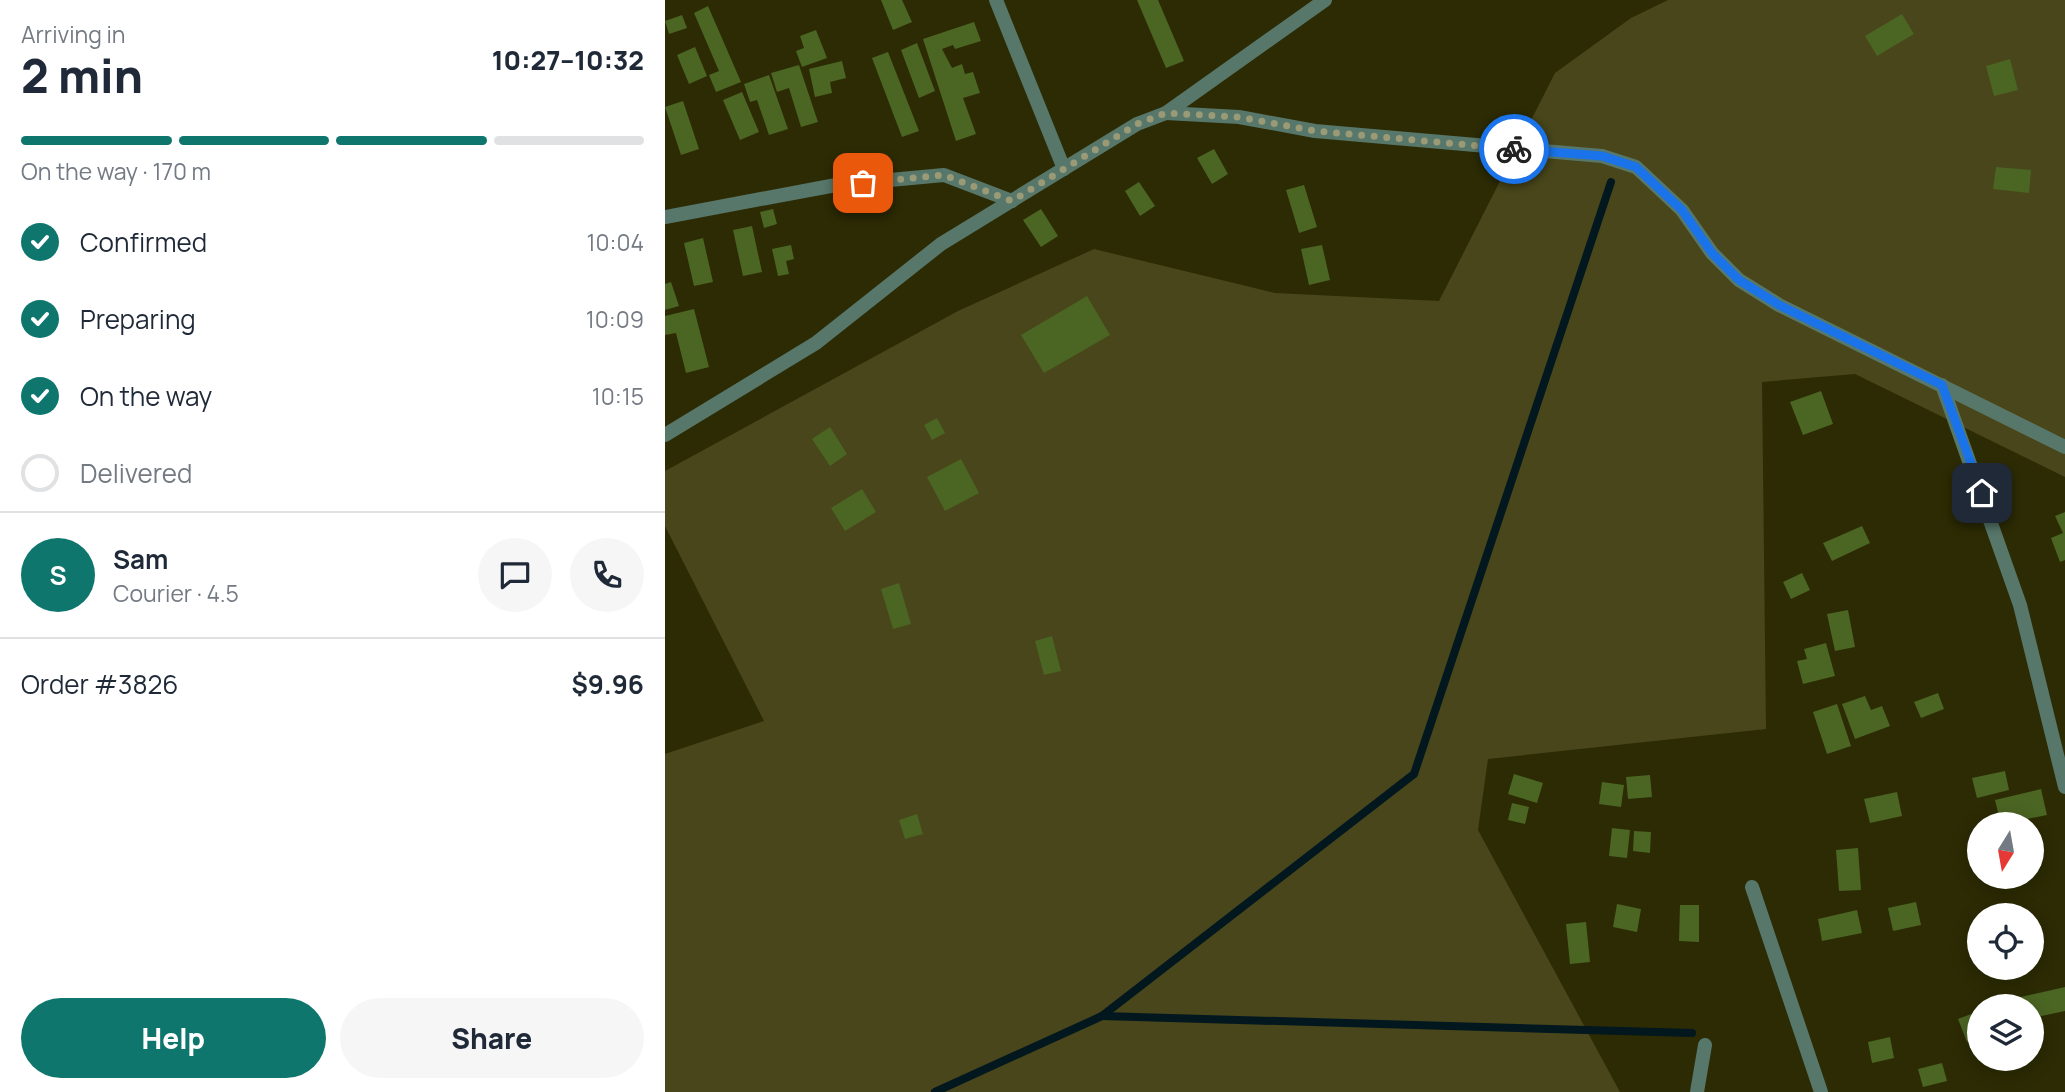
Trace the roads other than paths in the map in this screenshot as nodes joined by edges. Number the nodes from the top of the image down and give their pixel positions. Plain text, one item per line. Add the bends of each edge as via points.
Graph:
1 (996, 0) edge
2 (1325, 0) edge
3 (1166, 113) junction
4 (1064, 169) junction
5 (1012, 201) junction
6 (665, 217) edge
7 (1942, 385) junction
8 (665, 435) edge
9 (2065, 447) edge
10 (2065, 786) edge
11 (1752, 887) dead end
12 (1705, 1045) dead end
13 (1697, 1092) edge
14 (1821, 1092) edge

1 - 4 street
2 - 3 street
3 - 4 street via 1137,124
3 - 7 street via 1602,156 1636,167 1682,210 1712,253 1739,280 1779,305
4 - 5 street
5 - 6 street via 944,175 836,185
5 - 8 street via 941,244 816,343
7 - 9 street
7 - 10 street via 2020,605
11 - 14 street
12 - 13 street

